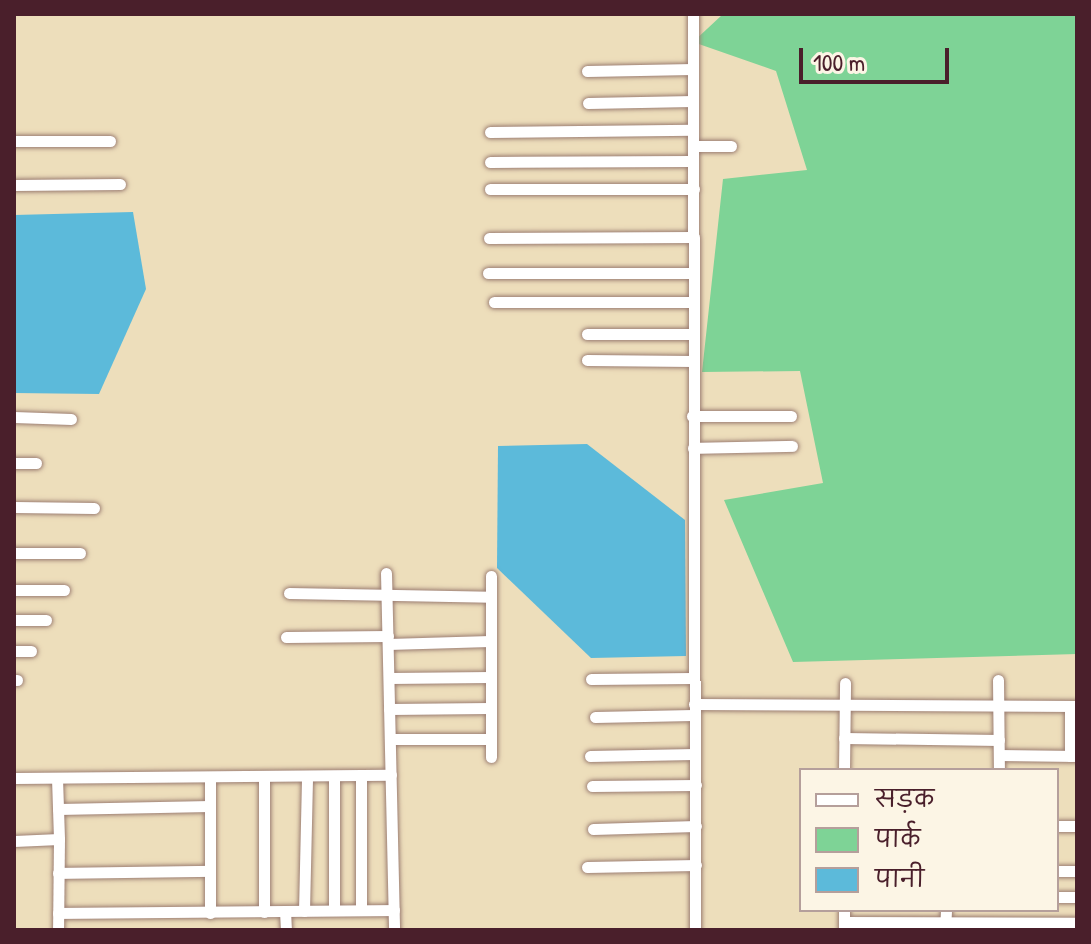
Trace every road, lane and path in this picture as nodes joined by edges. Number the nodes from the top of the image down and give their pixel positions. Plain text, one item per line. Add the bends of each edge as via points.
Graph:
1 (693, 14) edge
2 (693, 69) junction
3 (587, 71) dead end
4 (693, 101) junction
5 (588, 103) dead end
6 (693, 130) junction
7 (490, 132) dead end
8 (14, 141) edge
9 (110, 141) dead end
10 (694, 146) junction
11 (731, 146) dead end
12 (693, 161) junction
13 (490, 162) dead end
14 (120, 184) dead end
15 (14, 185) edge
16 (490, 189) dead end
17 (694, 189) junction
18 (694, 237) junction
19 (489, 238) dead end
20 (488, 273) dead end
21 (694, 273) junction
22 (494, 302) dead end
23 (694, 302) junction
24 (587, 334) dead end
25 (693, 334) junction
26 (587, 360) dead end
27 (693, 361) junction
28 (692, 416) junction
29 (791, 416) dead end
30 (14, 417) edge
31 (71, 419) dead end
32 (792, 446) dead end
33 (693, 448) junction
34 (14, 463) edge
35 (36, 463) dead end
36 (14, 507) edge
37 (94, 508) dead end
38 (14, 553) edge
39 (80, 553) dead end
40 (386, 573) dead end
41 (491, 576) dead end
42 (14, 590) edge
43 (64, 590) dead end
44 (289, 593) dead end
45 (387, 596) junction
46 (490, 597) junction
47 (14, 620) edge
48 (46, 620) dead end
49 (286, 637) dead end
50 (388, 640) junction
51 (490, 641) junction
52 (14, 651) edge
53 (31, 651) dead end
54 (491, 677) junction
55 (389, 678) junction
56 (693, 678) junction
57 (591, 679) dead end
58 (998, 680) dead end
59 (845, 683) dead end
60 (844, 705) junction
61 (998, 706) junction
62 (1074, 706) edge
63 (490, 708) junction
64 (389, 709) junction
65 (694, 710) junction
66 (595, 717) dead end
67 (844, 738) junction
68 (390, 739) junction
69 (490, 739) junction
70 (999, 740) junction
71 (694, 754) junction
72 (999, 755) junction
73 (590, 756) dead end
74 (1074, 756) edge
75 (491, 757) dead end
76 (844, 768) edge
77 (999, 768) edge
78 (391, 775) junction
79 (264, 776) junction
80 (307, 776) junction
81 (334, 776) junction
82 (361, 776) junction
83 (210, 777) junction
84 (14, 778) edge
85 (57, 778) junction
86 (696, 785) junction
87 (592, 786) dead end
88 (210, 806) junction
89 (58, 809) junction
90 (696, 826) junction
91 (593, 829) dead end
92 (59, 839) junction
93 (14, 841) edge
94 (696, 865) junction
95 (587, 867) dead end
96 (210, 871) junction
97 (58, 873) junction
98 (334, 910) junction
99 (361, 910) junction
100 (394, 910) junction
101 (285, 911) junction
102 (304, 911) junction
103 (264, 912) junction
104 (58, 913) junction
105 (210, 913) junction
106 (946, 920) edge
107 (844, 921) edge
108 (1001, 921) edge
109 (1077, 923) edge
110 (58, 930) edge
111 (286, 930) edge
112 (394, 930) edge
113 (695, 930) edge

1 - 2 street
2 - 3 street
2 - 4 street
4 - 5 street
4 - 6 street
6 - 7 street
6 - 10 street
8 - 9 street
10 - 11 street
10 - 12 street
12 - 13 street
12 - 17 street
14 - 15 street
16 - 17 street
17 - 18 street
18 - 19 street
18 - 21 street
20 - 21 street
21 - 23 street
22 - 23 street
23 - 25 street
24 - 25 street
25 - 27 street
26 - 27 street
27 - 28 street
28 - 29 street
28 - 33 street
30 - 31 street
32 - 33 street
33 - 56 street
34 - 35 street
36 - 37 street
38 - 39 street
40 - 45 street
41 - 46 street
42 - 43 street
44 - 45 street
45 - 46 street
45 - 50 street
46 - 51 street
47 - 48 street
49 - 50 street
50 - 51 street
50 - 55 street
51 - 54 street
52 - 53 street
54 - 55 street
54 - 63 street
55 - 64 street
56 - 57 street
56 - 65 street
58 - 61 street
59 - 60 street
60 - 61 street
60 - 65 street
60 - 67 street
61 - 62 street
61 - 70 street
62 - 74 street
63 - 64 street
63 - 69 street
64 - 68 street
65 - 66 street
65 - 71 street
67 - 70 street
67 - 76 street
68 - 69 street
68 - 78 street
69 - 75 street
70 - 72 street
71 - 73 street
71 - 86 street
72 - 74 street
72 - 77 street
78 - 82 street
78 - 100 street
79 - 80 street
79 - 83 street
79 - 103 street
80 - 81 street
80 - 102 street
81 - 82 street
81 - 98 street
82 - 99 street
83 - 85 street
83 - 88 street
84 - 85 street
85 - 89 street
86 - 87 street
86 - 90 street
88 - 89 street
88 - 96 street
89 - 92 street
90 - 91 street
90 - 94 street
92 - 93 street
92 - 97 street
94 - 95 street
94 - 113 street
96 - 97 street
96 - 105 street
97 - 104 street
98 - 99 street
98 - 102 street
99 - 100 street
100 - 112 street
101 - 102 street
101 - 103 street
101 - 111 street
103 - 105 street
104 - 105 street
104 - 110 street
106 - 107 street
106 - 108 street
108 - 109 street

